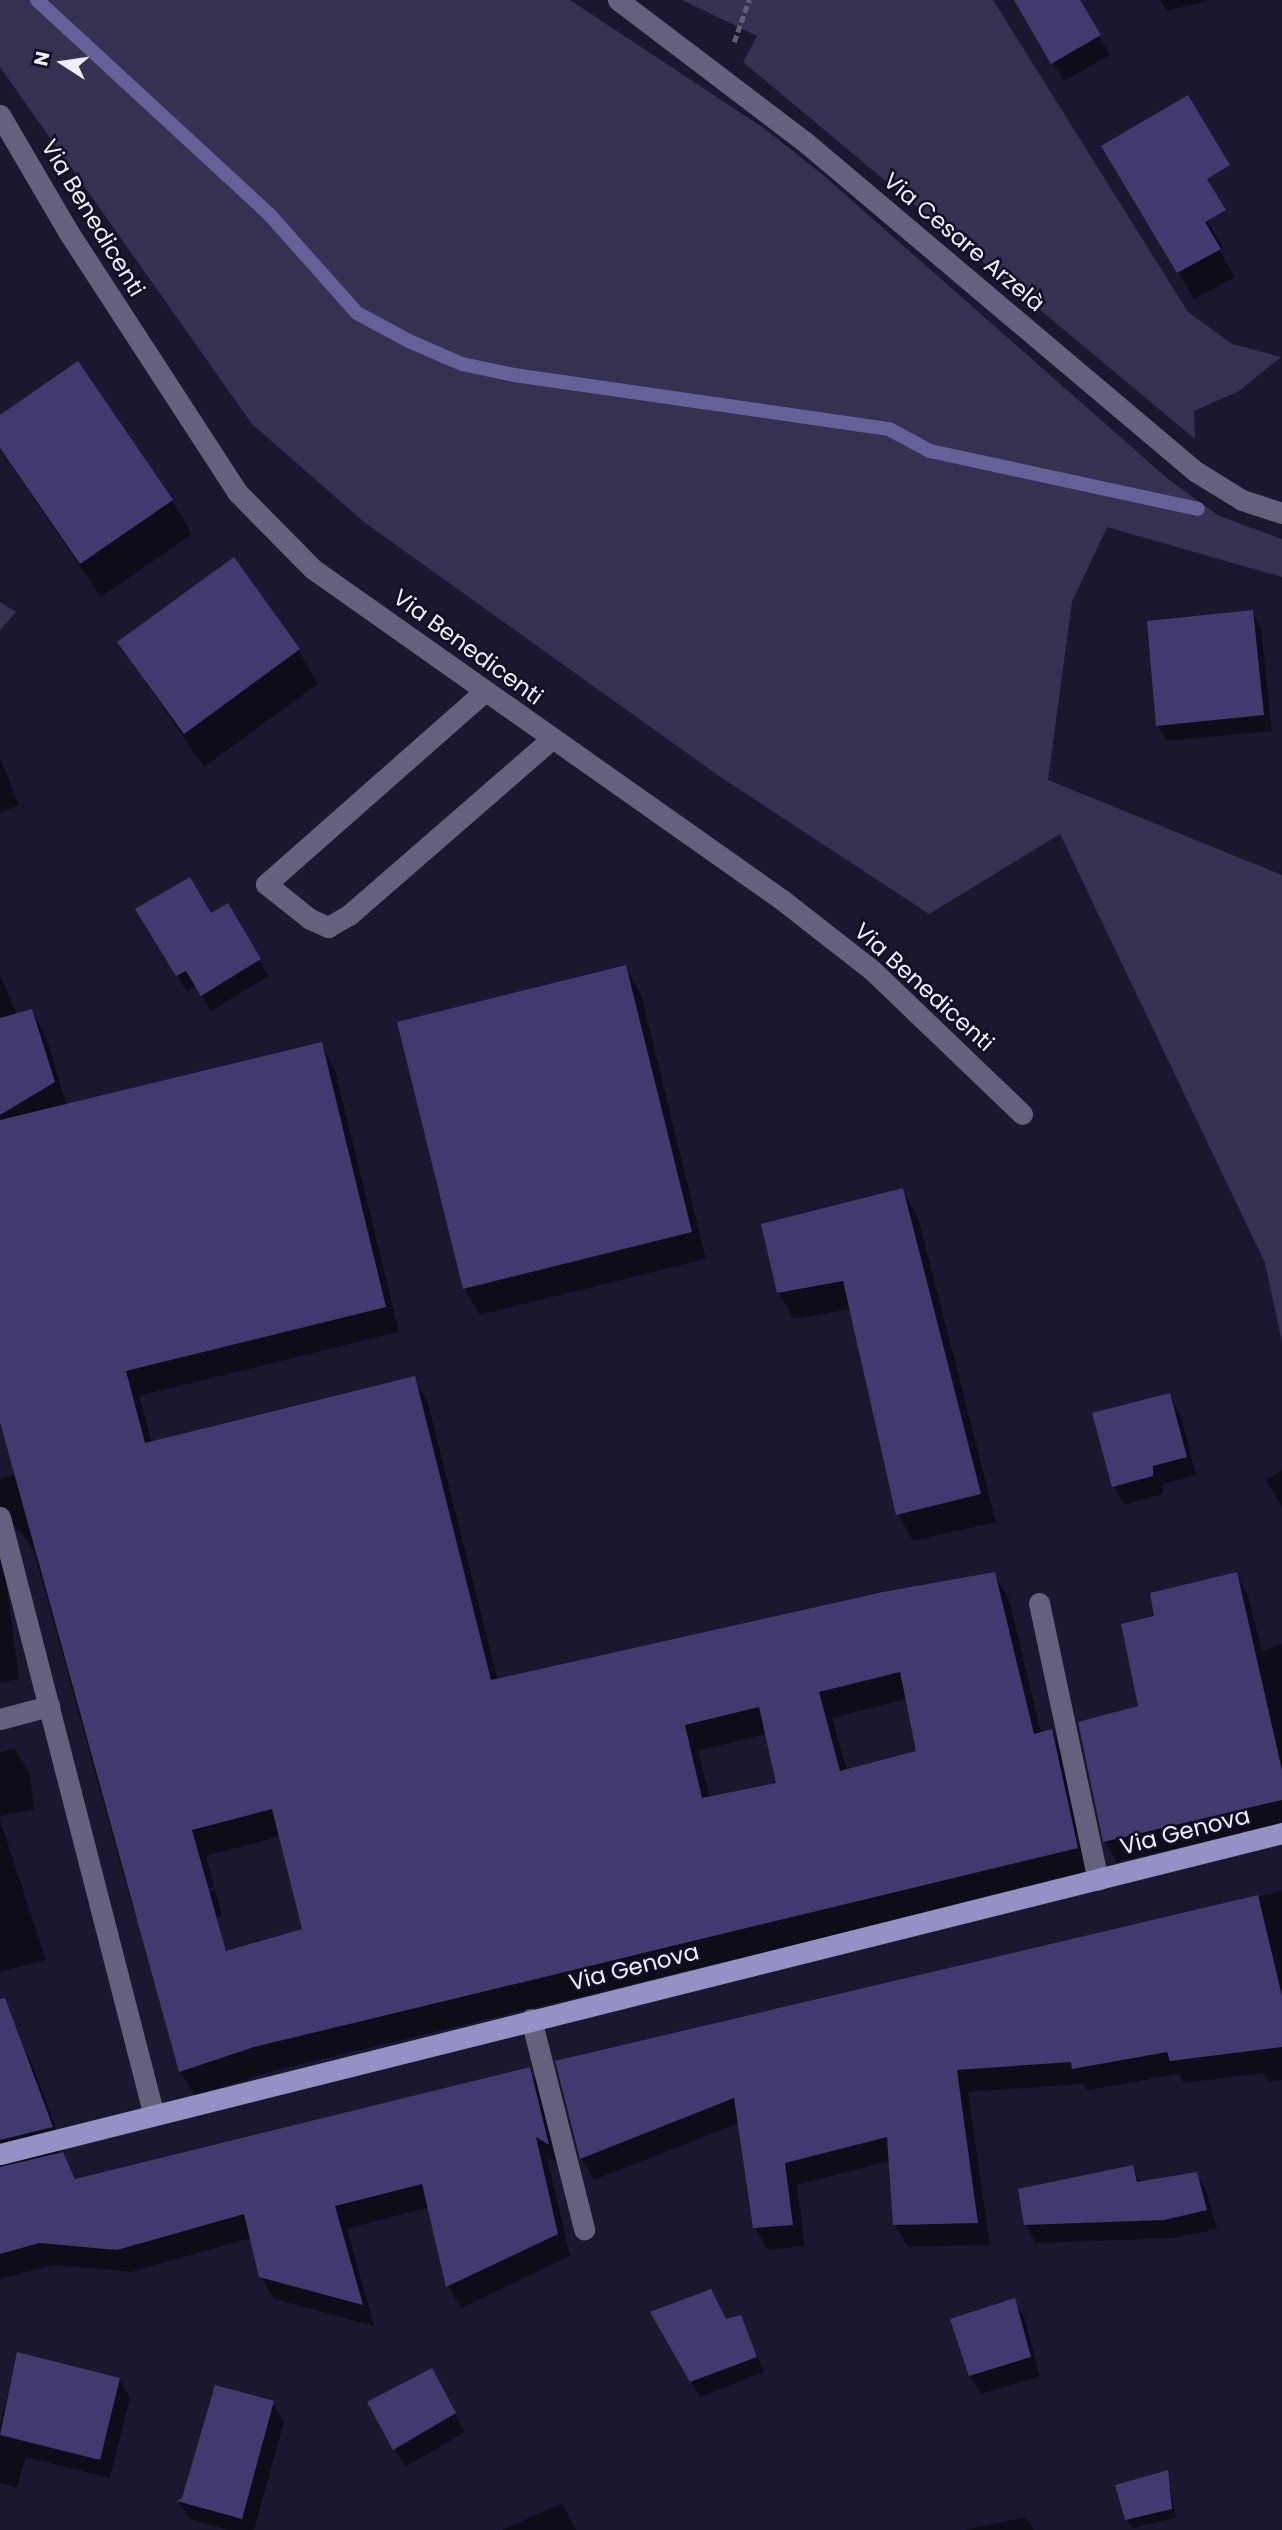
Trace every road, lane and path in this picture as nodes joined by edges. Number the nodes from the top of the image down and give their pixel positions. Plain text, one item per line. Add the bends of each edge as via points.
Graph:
1 (618, 0) edge
2 (749, 0) edge
3 (722, 75) junction
4 (0, 115) edge
5 (1282, 513) edge
6 (485, 691) junction
7 (550, 740) junction
8 (1023, 1114) dead end
9 (0, 1517) edge
10 (1039, 1604) dead end
11 (49, 1706) junction
12 (0, 1719) edge
13 (1282, 1833) edge
14 (1098, 1880) junction
15 (531, 2019) junction
16 (153, 2112) junction
17 (0, 2154) edge
18 (584, 2229) dead end

1 - 3 street, Via Cesare Arzelà
2 - 3 path
3 - 5 street, Via Cesare Arzelà via 1195,471 1242,500
4 - 6 street, Via Benedicenti via 69,233 237,492 313,569
6 - 7 street, Via Benedicenti
6 - 7 street via 266,884 310,919 328,927 349,915
7 - 8 street, Via Benedicenti via 781,900 872,970
9 - 11 street
10 - 14 street
11 - 12 street
11 - 16 street
13 - 14 main road, Via Genova
14 - 15 main road, Via Genova
15 - 16 main road, Via Genova
15 - 18 street
16 - 17 main road, Via Genova

